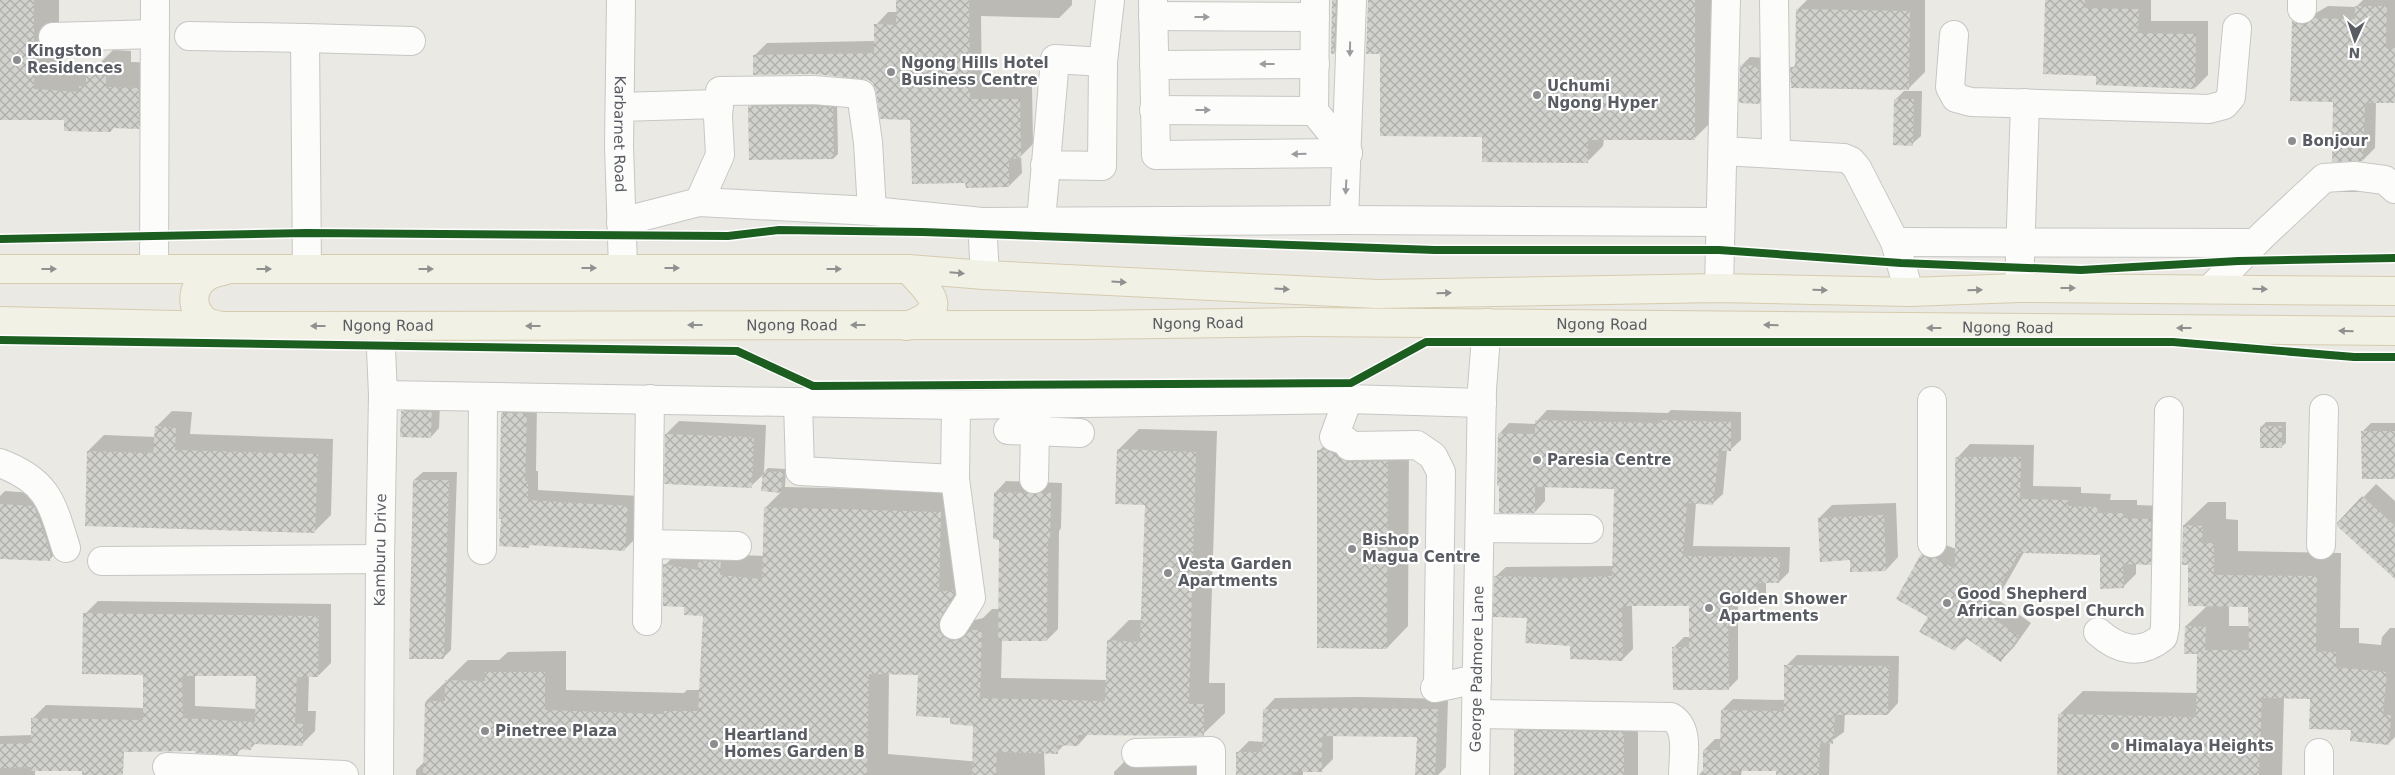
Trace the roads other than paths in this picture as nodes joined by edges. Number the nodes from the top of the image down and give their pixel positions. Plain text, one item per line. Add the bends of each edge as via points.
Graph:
1 (155, 0) edge
2 (621, 0) edge
3 (1110, 0) edge
4 (1352, 0) edge
5 (1726, 0) edge
6 (1774, 0) edge
7 (1153, 8) edge
8 (1315, 9) edge
9 (2237, 28) dead end
10 (154, 34) junction
11 (189, 36) dead end
12 (1954, 36) dead end
13 (53, 37) dead end
14 (305, 38) junction
15 (411, 40) dead end
16 (1103, 62) junction
17 (1315, 64) junction
18 (1154, 65) junction
19 (2025, 103) junction
20 (719, 104) junction
21 (620, 107) junction
22 (1154, 110) junction
23 (1314, 110) junction
24 (1723, 151) junction
25 (1348, 153) junction
26 (1776, 154) junction
27 (1046, 165) junction
28 (2395, 189) edge
29 (699, 202) junction
30 (872, 211) junction
31 (1344, 220) junction
32 (620, 222) junction
33 (982, 222) junction
34 (1041, 222) junction
35 (1719, 222) junction
36 (1895, 242) junction
37 (2254, 243) junction
38 (2020, 244) junction
39 (623, 268) junction
40 (0, 269) edge
41 (154, 269) junction
42 (229, 269) junction
43 (307, 269) junction
44 (908, 269) junction
45 (986, 275) junction
46 (1719, 288) junction
47 (2019, 288) junction
48 (2211, 288) junction
49 (2395, 291) edge
50 (1909, 292) junction
51 (0, 321) edge
52 (1487, 323) junction
53 (222, 326) junction
54 (380, 326) junction
55 (906, 326) junction
56 (2395, 331) edge
57 (383, 395) junction
58 (483, 396) junction
59 (650, 399) junction
60 (1348, 399) junction
61 (1932, 401) dead end
62 (798, 402) junction
63 (1482, 403) junction
64 (1036, 404) junction
65 (956, 405) junction
66 (2324, 409) dead end
67 (2170, 411) dead end
68 (1008, 430) dead end
69 (1035, 431) junction
70 (1080, 433) dead end
71 (0, 463) edge
72 (955, 479) junction
73 (1034, 479) dead end
74 (1481, 528) junction
75 (1589, 529) dead end
76 (1932, 543) dead end
77 (648, 544) junction
78 (2321, 544) dead end
79 (737, 546) dead end
80 (66, 548) dead end
81 (482, 550) dead end
82 (380, 559) junction
83 (102, 561) dead end
84 (647, 621) dead end
85 (954, 625) dead end
86 (2098, 632) dead end
87 (1477, 678) junction
88 (1476, 714) junction
89 (1136, 752) dead end
90 (167, 767) dead end
91 (344, 775) edge
92 (379, 775) edge
93 (1211, 775) edge
94 (1475, 775) edge
95 (1683, 775) edge

1 - 10 street
2 - 21 street, Karbarnet Road
3 - 16 street
4 -> 25 street
5 - 24 street
6 - 26 street
7 -> 8 street
7 - 18 street
8 - 17 street
9 - 19 street via 2231,98 2224,105 2209,109
10 - 13 street
10 - 41 street
11 - 14 street
12 - 19 street via 1950,88 1956,98 1972,102
14 - 15 street
14 - 43 street
16 - 27 street via 1055,59
16 - 27 street via 1102,166
17 -> 18 street
17 - 23 street
18 - 22 street
19 - 38 street
20 - 21 street
20 - 29 street via 720,155
20 - 30 street via 720,91 814,90 861,94
21 - 32 street, Karbarnet Road
22 -> 23 street
25 -> 22 street via 1156,155
23 - 25 street
24 - 26 street
24 - 35 street
25 -> 31 street
26 - 36 street via 1851,161
27 - 34 street
28 - 37 street via 2385,180 2354,176 2324,178
29 - 30 street
29 - 32 street
30 - 33 street
31 - 34 street
31 - 35 street
32 - 39 street, Karbarnet Road
33 - 34 street
33 - 45 street
35 - 46 street
36 - 38 street
36 - 50 street
37 - 38 street
37 - 48 street
38 - 47 street
43 -> 39 main road
39 -> 44 main road
40 -> 41 main road
41 - 42 main road
42 -> 43 main road
42 - 53 main road via 208,276 194,292 194,304 204,321
44 -> 45 main road
44 - 55 main road via 933,296 934,303 924,320
45 -> 46 main road via 1377,294
46 -> 50 main road
47 -> 48 main road
50 -> 47 main road
48 -> 49 main road
51 - 53 main road, Ngong Road
52 - 55 main road, Ngong Road
56 -> 52 main road, Ngong Road
52 - 63 street, George Padmore Lane
54 -> 53 main road, Ngong Road
55 -> 54 main road, Ngong Road
54 - 57 street, Kamburu Drive
57 - 58 street
57 - 82 street, Kamburu Drive
58 - 59 street
58 - 81 street
59 - 62 street
59 - 77 street
60 - 63 street
60 - 64 street
60 - 87 street via 1334,437 1346,441 1349,446 1418,446 1433,456 1442,472 1429,685 1435,688
61 - 76 street
62 - 65 street
62 - 72 street via 800,471
63 - 74 street, George Padmore Lane
64 - 65 street
64 - 69 street
65 - 72 street
66 - 78 street
67 - 86 street via 2163,637 2148,648 2130,649 2112,644
68 - 69 street
69 - 70 street
69 - 73 street
71 - 80 street via 33,481 51,502
72 - 85 street via 971,598
74 - 75 street
74 - 87 street, George Padmore Lane
77 - 79 street
77 - 84 street
82 - 83 street
82 - 92 street, Kamburu Drive
87 - 88 street, George Padmore Lane
88 - 94 street, George Padmore Lane
88 - 95 street via 1671,717 1683,730
89 - 93 street via 1211,751
90 - 91 street

